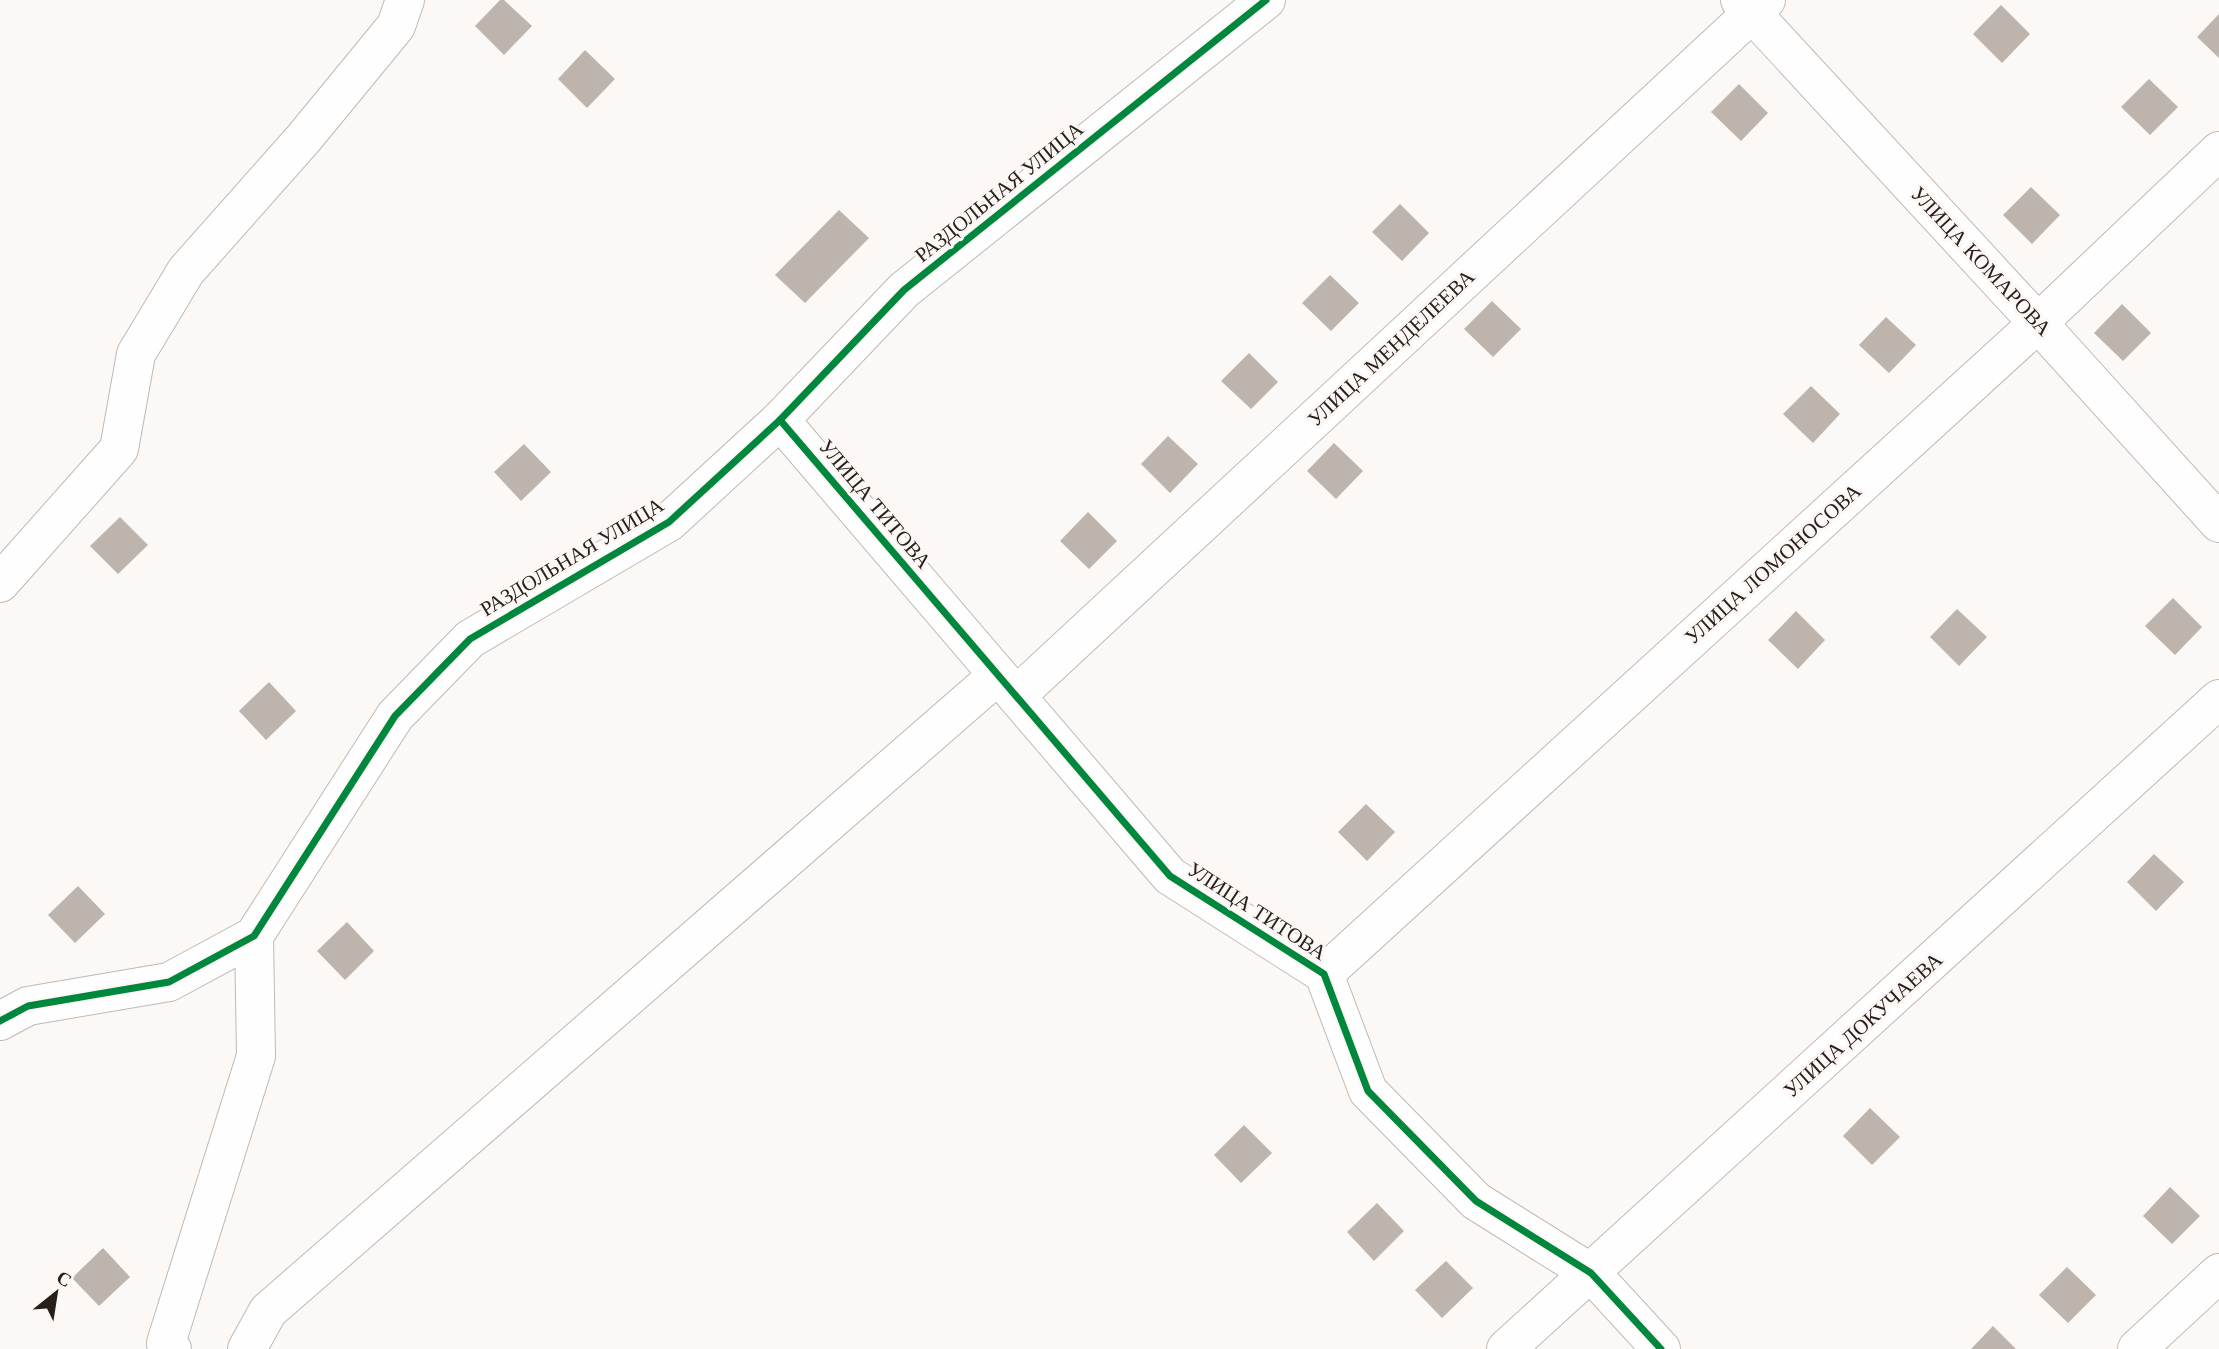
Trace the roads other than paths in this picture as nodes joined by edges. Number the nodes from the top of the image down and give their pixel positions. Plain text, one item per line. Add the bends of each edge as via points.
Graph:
1 (405, 0) edge
2 (1266, 0) edge
3 (1753, 4) edge
4 (2219, 151) edge
5 (2038, 323) junction
6 (780, 420) junction
7 (2219, 523) edge
8 (0, 583) edge
9 (1007, 686) junction
10 (2219, 699) edge
11 (254, 936) junction
12 (1324, 974) junction
13 (0, 1021) edge
14 (1591, 1273) junction
15 (2219, 1273) edge
16 (172, 1349) edge
17 (247, 1349) edge
18 (1506, 1349) edge
19 (1661, 1349) edge
20 (2137, 1349) edge

1 - 8 street via 396,26 186,271 136,354 119,449
2 - 6 street, РАЗДОЛЬНАЯ УЛИЦА via 904,290
3 - 5 street, УЛИЦА КОМАРОВА
3 - 9 street, УЛИЦА МЕНДЕЛЕЕВА
4 - 5 street, УЛИЦА ЛОМОНОСОВА
5 - 7 street, УЛИЦА КОМАРОВА
5 - 12 street, УЛИЦА ЛОМОНОСОВА
6 - 9 street, УЛИЦА ТИТОВА
6 - 11 street, РАЗДОЛЬНАЯ УЛИЦА via 669,522 470,639 395,716
9 - 12 street, УЛИЦА ТИТОВА via 1170,876
9 - 17 street, УЛИЦА МЕНДЕЛЕЕВА via 268,1311
10 - 14 street, УЛИЦА ДОКУЧАЕВА
11 - 13 street, РАЗДОЛЬНАЯ УЛИЦА via 169,982 28,1006
11 - 16 street via 256,1056 166,1343
12 - 14 street, УЛИЦА ТИТОВА via 1368,1091 1476,1201
14 - 18 street, УЛИЦА ДОКУЧАЕВА
14 - 19 street, УЛИЦА ТИТОВА
15 - 20 street

